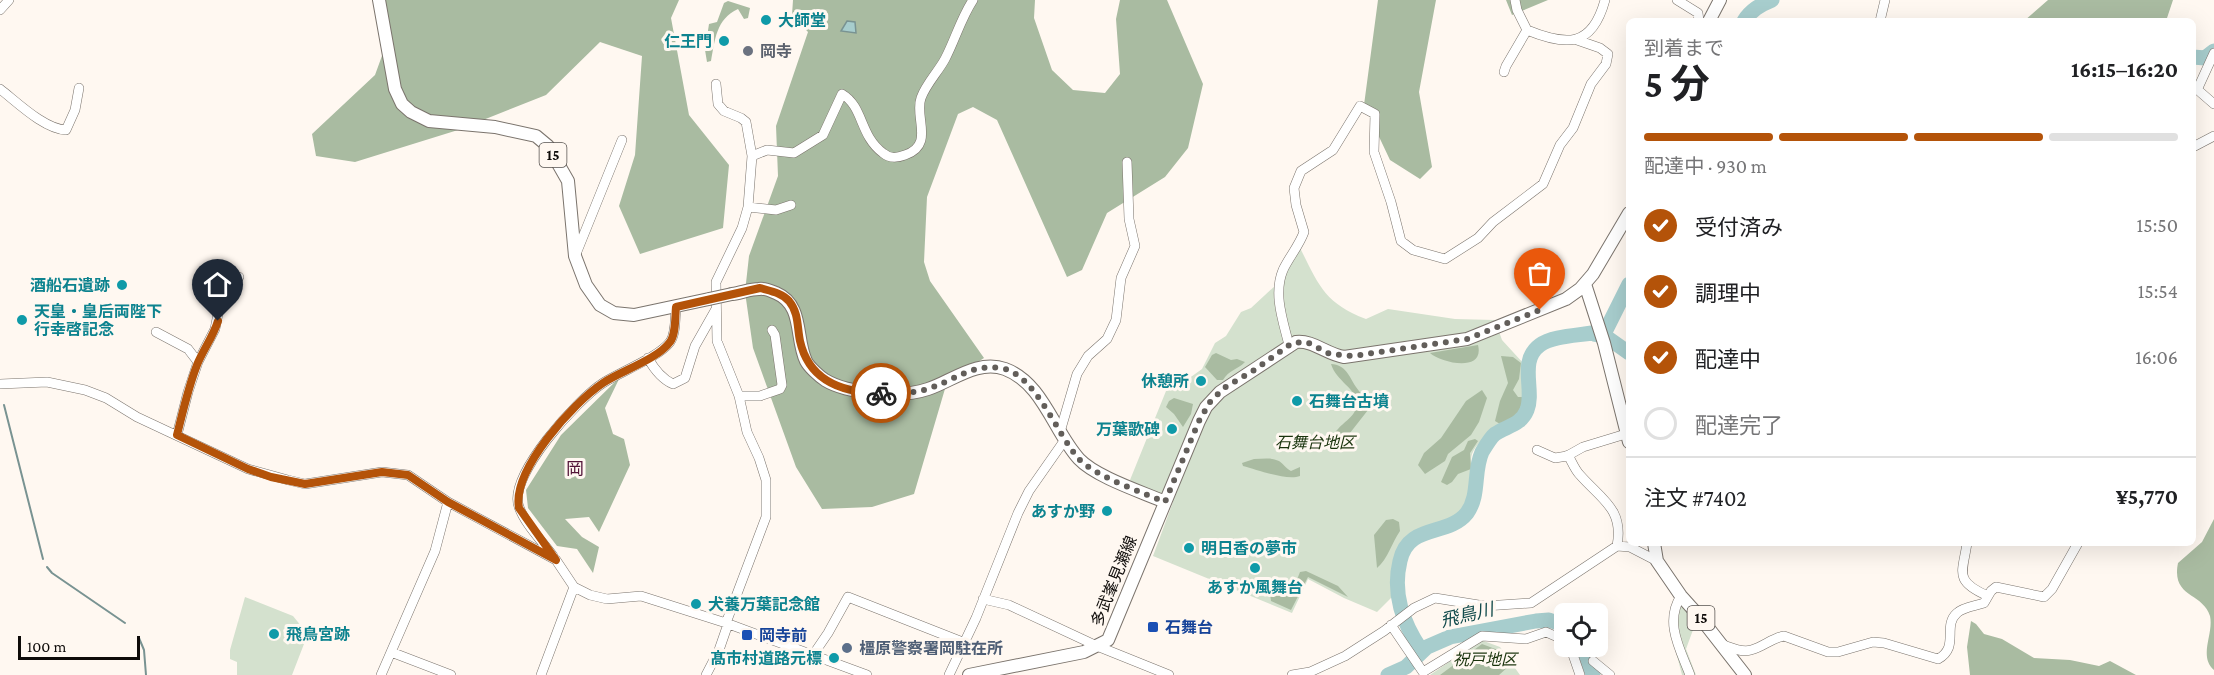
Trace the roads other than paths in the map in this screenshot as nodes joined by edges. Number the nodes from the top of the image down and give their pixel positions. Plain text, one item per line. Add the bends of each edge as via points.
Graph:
1 (9, 0) edge
2 (379, 0) edge
3 (973, 0) edge
4 (1515, 0) edge
5 (1605, 0) edge
6 (1677, 0) edge
7 (1720, 0) edge
8 (1885, 0) edge
9 (0, 10) edge
10 (1699, 18) edge
11 (1711, 18) edge
12 (1881, 18) edge
13 (1527, 30) junction
14 (1577, 40) junction
15 (2214, 53) edge
16 (1504, 72) dead end
17 (716, 84) dead end
18 (79, 88) dead end
19 (0, 89) edge
20 (2214, 104) edge
21 (2214, 136) edge
22 (621, 140) dead end
23 (2196, 145) edge
24 (752, 156) junction
25 (1127, 162) dead end
26 (791, 205) dead end
27 (748, 207) junction
28 (1626, 218) edge
29 (575, 256) junction
30 (239, 277) dead end
31 (1585, 284) junction
32 (713, 304) junction
33 (676, 307) junction
34 (772, 330) dead end
35 (156, 332) dead end
36 (1289, 345) junction
37 (648, 358) junction
38 (198, 362) junction
39 (0, 384) edge
40 (739, 396) junction
41 (1626, 428) edge
42 (177, 435) junction
43 (1062, 436) junction
44 (1626, 436) edge
45 (1537, 450) dead end
46 (1568, 455) junction
47 (448, 502) junction
48 (1165, 502) junction
49 (1617, 546) junction
50 (1654, 546) edge
51 (1966, 546) edge
52 (2077, 546) edge
53 (556, 560) junction
54 (1657, 561) junction
55 (574, 587) junction
56 (1681, 596) junction
57 (1988, 596) junction
58 (983, 599) junction
59 (727, 624) junction
60 (1391, 625) junction
61 (1554, 636) edge
62 (1719, 643) junction
63 (965, 644) junction
64 (1097, 646) junction
65 (391, 652) junction
66 (813, 655) junction
67 (1574, 657) edge
68 (1593, 661) dead end
69 (381, 675) edge
70 (451, 675) edge
71 (541, 675) edge
72 (706, 675) edge
73 (867, 675) edge
74 (949, 675) edge
75 (969, 675) edge
76 (1170, 675) edge
77 (1292, 675) edge
78 (1580, 675) edge
79 (1610, 675) edge
80 (1690, 675) edge
81 (1745, 675) edge

1 - 9 street
2 - 29 main road, 15 via 395,89 411,112 429,121 495,127 536,136 548,146 568,181
3 - 24 street via 920,99 923,131 918,146 909,154 896,158 883,153 864,131 856,106 842,94 823,135 794,153 767,150
4 - 13 street
5 - 14 street via 1595,24
6 - 10 street via 1698,13
7 - 11 main road
8 - 12 street
13 - 14 street via 1560,41
13 - 16 street
14 - 36 street via 1600,48 1609,58 1591,84 1543,184 1478,238 1445,259 1413,250 1401,241 1374,152 1376,114 1360,106 1333,150 1301,171 1294,188 1304,232 1282,273 1279,291
15 - 20 street via 2198,88
17 - 24 street via 718,104 746,122
18 - 19 street via 66,130 47,124
21 - 23 street
22 - 29 street
24 - 27 street
25 - 43 street via 1135,246 1121,278 1116,320 1107,339 1088,356 1077,374
26 - 27 street via 776,210
27 - 32 street via 716,282
28 - 31 main road
29 - 33 main road, 15 via 586,285 600,305 614,313 634,315
30 - 38 street via 221,299 215,329
31 - 36 main road via 1560,301 1454,342 1348,357 1330,354 1304,341
31 - 41 main road
32 - 33 main road, 15
32 - 37 street via 686,378 679,383 667,382
32 - 40 street via 717,341
32 - 43 main road, 15, bridge via 732,294 760,288 782,296 796,314 807,362 836,386 872,393 926,390 968,370 1003,368 1032,387
33 - 37 street via 670,342
34 - 40 street via 776,335 782,386 760,396
35 - 38 street via 188,349
36 - 48 main road, 多武峯見瀬線 via 1224,388 1210,402
37 - 53 street via 586,397 544,442 524,479 517,498 519,508
38 - 42 street
39 - 42 street via 47,382 85,390
40 - 59 street via 747,432 766,480 765,517
42 - 47 street via 271,477 305,484 382,472 408,475
43 - 48 main road, 15 via 1081,461
43 - 58 street via 1025,498
44 - 46 street
45 - 46 street via 1555,458
46 - 49 street via 1578,474 1616,515 1620,529
47 - 53 street
47 - 65 street via 435,551
48 - 64 main road, 多武峯見瀬線 via 1108,640
49 - 54 street via 1630,547
49 - 60 street via 1531,603 1485,606 1435,598
50 - 54 main road, 15
51 - 57 street via 1962,574 1970,585
52 - 57 street via 2044,597 1996,587
53 - 55 street
54 - 56 main road, 15
55 - 59 street via 607,599 641,596
55 - 71 street
56 - 62 main road, 15
56 - 80 street via 1674,606 1672,626
57 - 62 street via 1984,603 1962,609 1952,619 1950,646 1946,655 1938,659 1873,642 1838,652 1784,636 1743,651
58 - 63 street
58 - 64 street via 1009,605
59 - 66 street
59 - 72 street
60 - 61 street via 1423,672 1482,636 1526,639 1546,632
60 - 77 street via 1345,656 1310,672
62 - 81 main road, 15
63 - 66 street via 848,597
63 - 74 street
64 - 75 main road, 多武峯見瀬線
64 - 76 street
65 - 69 street
65 - 70 street
66 - 73 street
67 - 78 street
68 - 79 street

